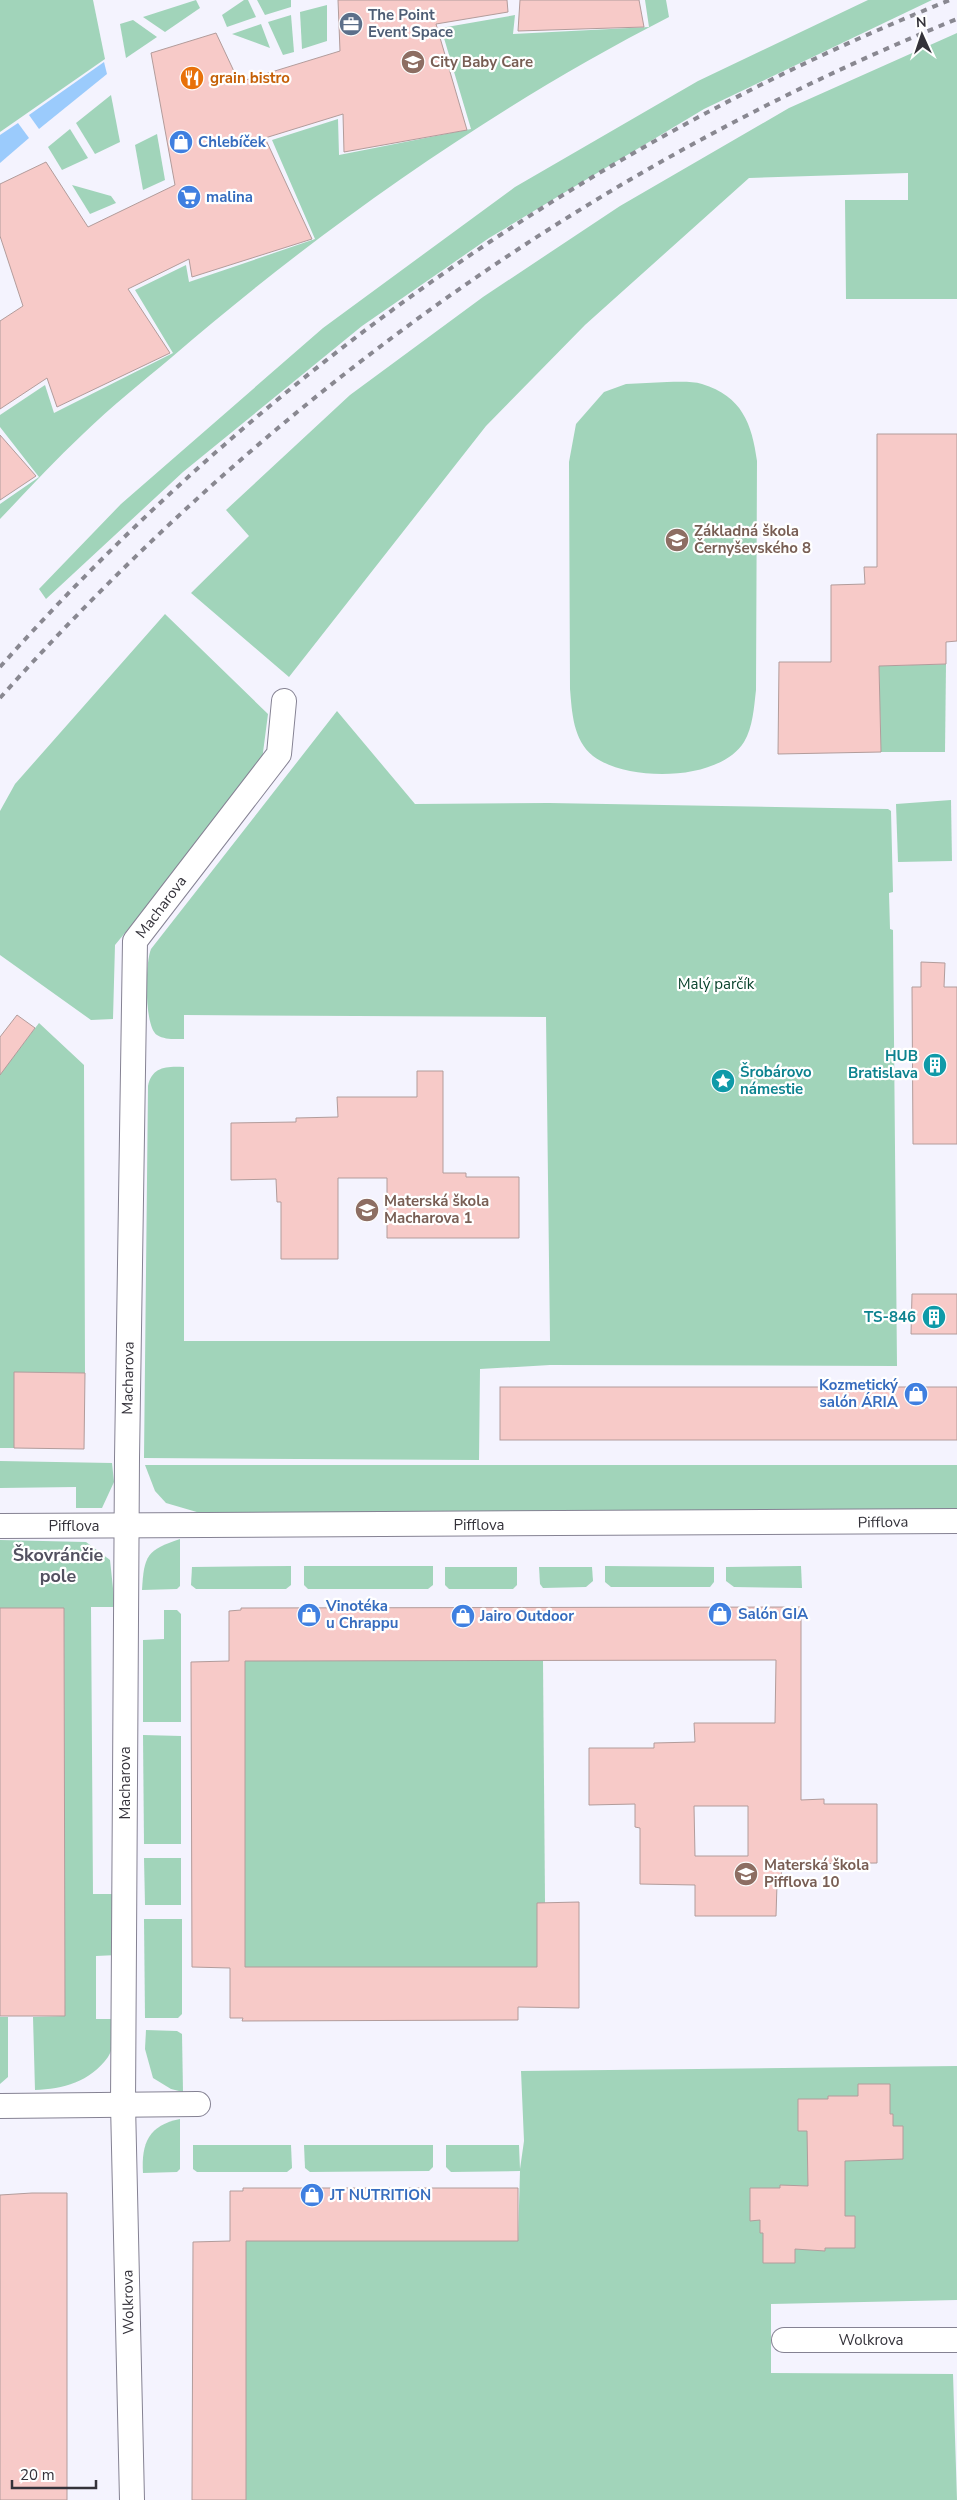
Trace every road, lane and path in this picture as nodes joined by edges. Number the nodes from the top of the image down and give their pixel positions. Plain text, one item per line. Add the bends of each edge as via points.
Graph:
1 (284, 701) dead end
2 (957, 1521) edge
3 (127, 1525) junction
4 (0, 1526) edge
5 (123, 2104) junction
6 (198, 2104) dead end
7 (0, 2106) edge
8 (784, 2340) dead end
9 (957, 2340) edge
10 (132, 2500) edge

1 - 3 street, Macharova via 279,754 135,941
2 - 3 street, Pifflova
3 - 4 street, Pifflova
3 - 5 street, Macharova
5 - 6 street
5 - 7 street
5 - 10 street, Wolkrova
8 - 9 street, Wolkrova

